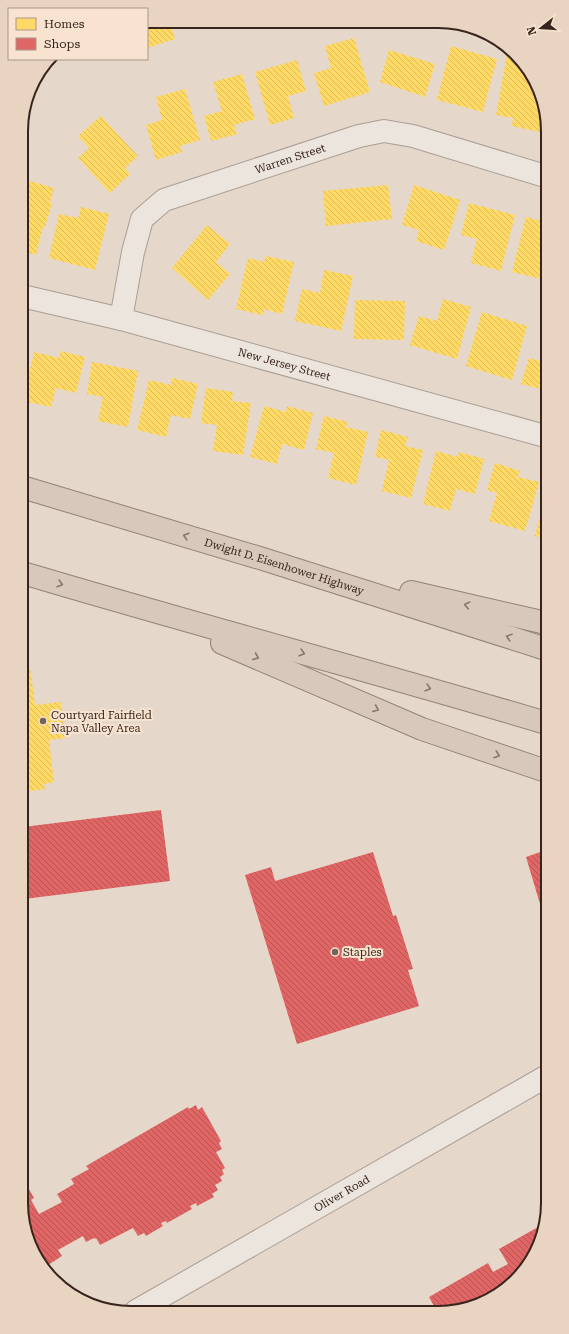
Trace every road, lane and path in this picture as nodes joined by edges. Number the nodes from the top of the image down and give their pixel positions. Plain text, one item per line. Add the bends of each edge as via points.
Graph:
1 (541, 175) edge
2 (28, 297) edge
3 (121, 319) junction
4 (541, 435) edge
5 (28, 481) edge
6 (28, 489) edge
7 (89, 506) junction
8 (264, 559) junction
9 (28, 574) edge
10 (143, 609) junction
11 (541, 622) edge
12 (541, 647) edge
13 (541, 722) edge
14 (541, 769) edge
15 (541, 1079) edge
16 (145, 1306) edge

1 - 3 street, Warren Street via 413,136 384,131 360,136 164,200 142,219 133,252
2 - 3 street, New Jersey Street
3 - 4 street, New Jersey Street
5 - 7 highway
6 - 7 highway, Dwight D. Eisenhower Highway
8 -> 7 highway, Dwight D. Eisenhower Highway
11 -> 8 highway
12 -> 8 highway, Dwight D. Eisenhower Highway
9 -> 10 highway
10 -> 13 highway
10 -> 14 highway via 422,729
15 - 16 street, Oliver Road

